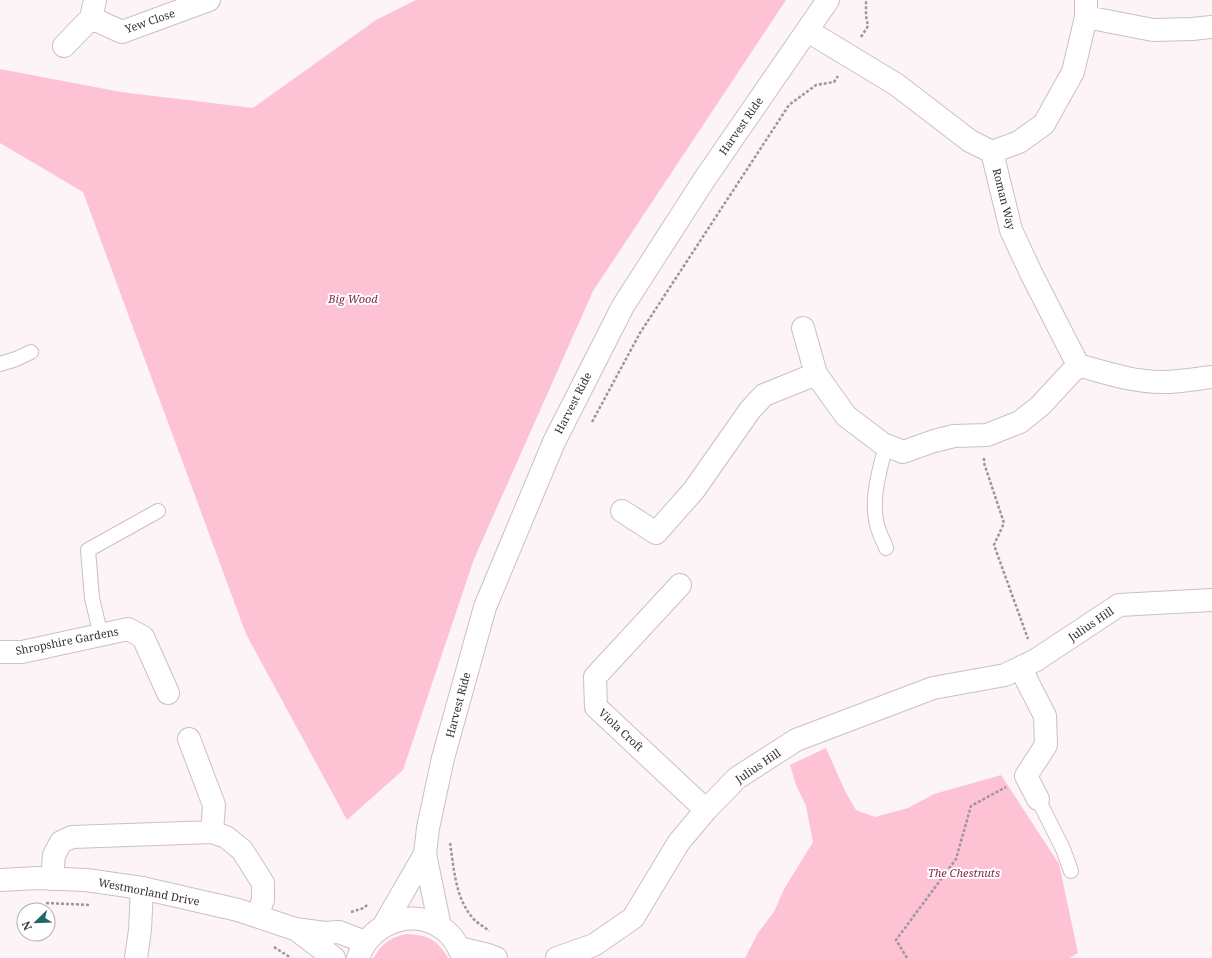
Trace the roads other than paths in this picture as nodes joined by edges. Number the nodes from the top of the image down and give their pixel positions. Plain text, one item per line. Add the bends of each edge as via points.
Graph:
1 (209, 0) edge
2 (828, 0) edge
3 (93, 9) edge
4 (1086, 9) edge
5 (1212, 27) edge
6 (808, 31) junction
7 (64, 46) dead end
8 (992, 152) junction
9 (803, 328) dead end
10 (31, 352) dead end
11 (0, 364) edge
12 (1078, 365) junction
13 (816, 374) junction
14 (1212, 377) edge
15 (886, 446) junction
16 (158, 511) dead end
17 (622, 511) dead end
18 (886, 548) dead end
19 (680, 585) dead end
20 (1212, 600) edge
21 (101, 636) junction
22 (0, 652) edge
23 (1030, 663) junction
24 (168, 693) dead end
25 (189, 739) dead end
26 (1038, 799) joint
27 (706, 810) junction
28 (212, 832) junction
29 (425, 854) junction
30 (1071, 871) dead end
31 (52, 879) junction
32 (0, 880) edge
33 (142, 888) junction
34 (257, 916) junction
35 (384, 925) junction
36 (440, 927) junction
37 (295, 929) junction
38 (362, 950) edge
39 (461, 953) edge
40 (136, 958) edge
41 (334, 958) edge
42 (496, 958) edge
43 (557, 958) edge

1 - 3 street, Yew Close via 122,32
2 - 6 street, Harvest Ride
3 - 7 street, Yew Close
4 - 5 street via 1153,30
4 - 8 street via 1073,72 1044,124 1019,142
6 - 8 street via 897,85 970,141
6 - 29 street, Harvest Ride via 704,180 623,306 554,442 485,607 443,758
8 - 12 street, Roman Way via 1011,230
9 - 13 street
10 - 11 lane
12 - 14 street via 1148,381
12 - 15 street via 1040,406 1020,422 987,435 954,436 903,452
13 - 15 street via 846,416
13 - 17 street via 764,395 750,410 694,490 656,533
15 - 18 lane via 875,502 878,530
16 - 21 lane via 88,550 92,598
19 - 27 street, Viola Croft via 595,677 596,707
20 - 23 street, Julius Hill via 1119,604
21 - 22 street, Shropshire Gardens via 22,652
21 - 24 street, Shropshire Gardens via 128,629 143,637
23 - 26 street via 1026,679 1045,716 1046,745 1026,776
23 - 27 street, Julius Hill via 1005,675 933,688 796,740 737,778
25 - 28 street via 214,805
26 - 30 lane
27 - 43 street, Julius Hill via 679,842 633,918 594,945
28 - 31 street via 72,837 61,842 54,855
28 - 34 street via 226,837 242,850 263,883 263,900
29 - 35 street, Harvest Ride
29 - 36 street, Harvest Ride
31 - 32 street, Westmorland Drive
31 - 33 street, Westmorland Drive via 86,880
33 - 34 street, Westmorland Drive
33 - 40 street
34 - 37 street, Westmorland Drive
35 - 36 street via 412,918
35 - 38 street via 374,933
36 - 39 street via 451,936
37 - 38 street, Westmorland Drive via 338,932
37 - 41 street, Westmorland Drive
39 - 42 street

